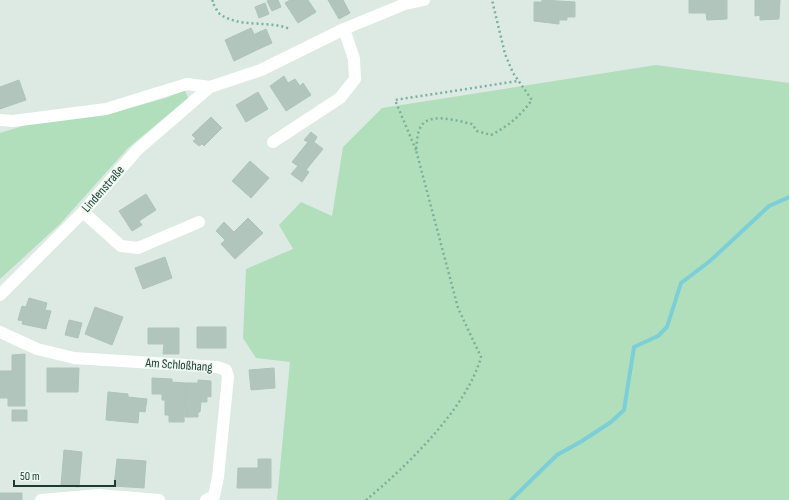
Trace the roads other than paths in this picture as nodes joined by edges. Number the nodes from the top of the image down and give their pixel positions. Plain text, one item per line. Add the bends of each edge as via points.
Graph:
1 (424, 0) edge
2 (344, 28) junction
3 (210, 87) junction
4 (0, 120) edge
5 (273, 142) dead end
6 (83, 212) junction
7 (199, 222) dead end
8 (0, 295) edge
9 (0, 332) edge
10 (41, 500) edge
11 (159, 500) edge
12 (206, 500) edge

1 - 2 street, Lindenstraße via 405,4
2 - 3 street, Lindenstraße via 261,70
2 - 5 street via 354,59 355,79 340,98
3 - 4 street, Lindenstraße via 187,84 106,108 13,121
3 - 6 street, Lindenstraße via 137,150
6 - 7 street via 121,246 138,248
6 - 8 street, Lindenstraße
9 - 12 street, Am Schloßhang via 37,348 74,358 218,367 226,370 228,377 218,477 214,496
10 - 11 street via 99,495

